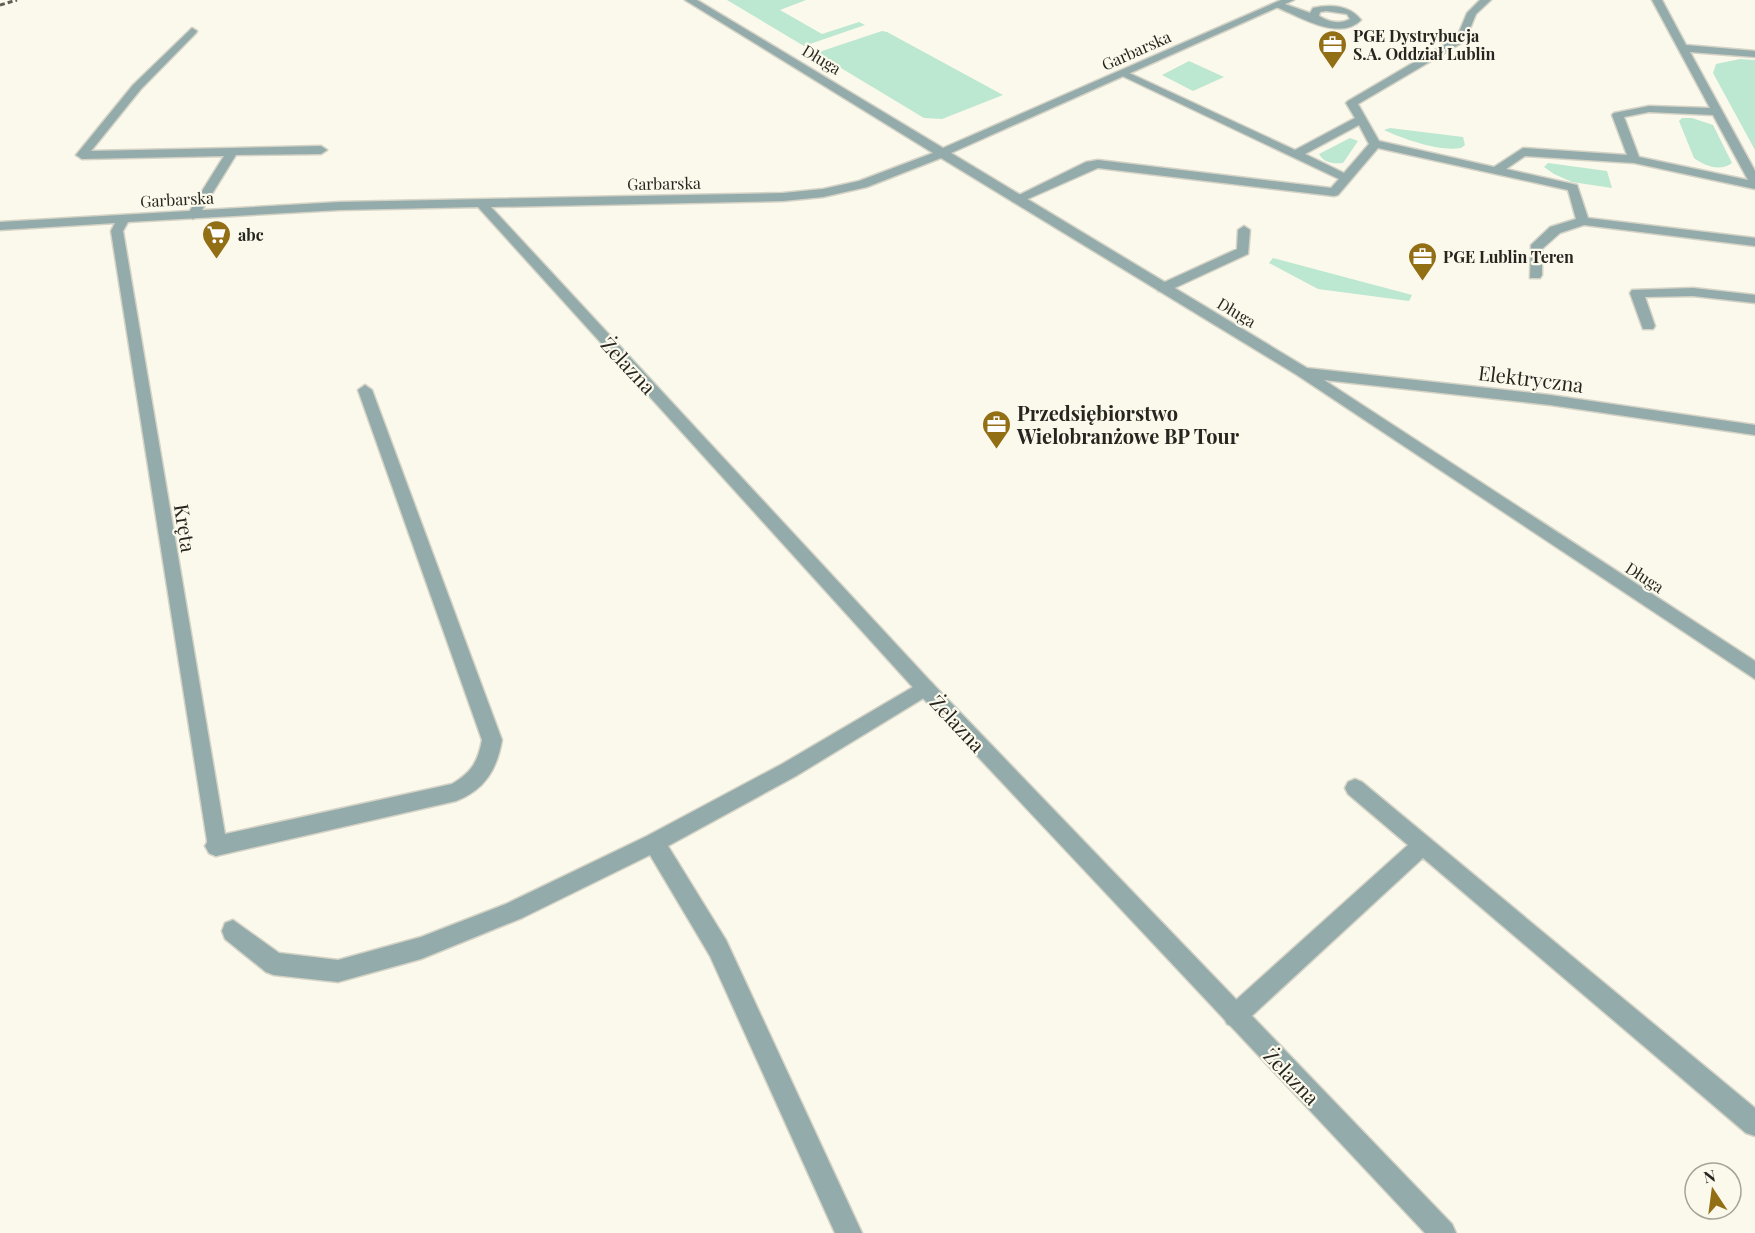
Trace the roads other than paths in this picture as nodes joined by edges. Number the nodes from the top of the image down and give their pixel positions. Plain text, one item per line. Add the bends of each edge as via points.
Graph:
1 (690, 0) edge
2 (1486, 0) edge
3 (1657, 0) edge
4 (1286, 4) edge
5 (1316, 15) dead end
6 (192, 31) dead end
7 (1684, 48) junction
8 (1755, 54) edge
9 (1123, 74) junction
10 (1716, 112) junction
11 (1359, 120) junction
12 (1375, 144) junction
13 (321, 150) dead end
14 (232, 152) junction
15 (942, 153) junction
16 (1295, 155) junction
17 (1634, 159) junction
18 (1496, 171) junction
19 (1346, 178) junction
20 (1755, 184) edge
21 (1017, 199) junction
22 (482, 204) junction
23 (193, 215) junction
24 (123, 219) junction
25 (1583, 221) junction
26 (0, 226) edge
27 (1244, 230) dead end
28 (1755, 242) edge
29 (1535, 275) dead end
30 (1163, 288) junction
31 (1755, 299) edge
32 (1648, 326) dead end
33 (1302, 372) junction
34 (365, 390) dead end
35 (1755, 430) edge
36 (1755, 671) edge
37 (925, 688) junction
38 (1355, 788) dead end
39 (654, 843) junction
40 (1423, 845) junction
41 (233, 931) dead end
42 (1234, 1016) junction
43 (1755, 1124) edge
44 (849, 1233) edge
45 (1443, 1233) edge

1 - 15 street, Długa
2 - 11 street via 1472,13 1461,39 1352,103
3 - 7 street
4 - 5 street
4 - 9 street, Garbarska
6 - 14 street via 137,87 82,155
7 - 8 street
7 - 10 street
9 - 15 street, Garbarska
9 - 16 street
10 - 17 street via 1649,109 1618,115
10 - 20 street
11 - 12 street
11 - 16 street
12 - 18 street
12 - 19 street
13 - 14 street
14 - 23 street
15 - 21 street, Długa
15 - 22 street, Garbarska via 863,184 823,193
16 - 19 street
17 - 18 street via 1523,152
17 - 20 street
18 - 25 street via 1573,188
19 - 21 street via 1334,192 1090,165
21 - 30 street, Długa
22 - 23 street, Garbarska via 340,206
22 - 37 street, Żelazna
23 - 24 street, Garbarska
24 - 26 street, Garbarska
24 - 34 street, Kręta via 117,231 216,846 456,792 479,778 489,760 492,740
25 - 28 street
25 - 29 street via 1555,230 1536,248
27 - 30 street via 1243,251
30 - 33 street, Długa
31 - 32 street via 1693,292 1637,293
33 - 35 street, Elektryczna via 1550,400
33 - 36 street, Długa
37 - 39 street via 789,770
37 - 42 street, Żelazna
38 - 40 street
39 - 41 street via 514,911 421,948 338,971 274,964
39 - 44 street via 718,948
40 - 42 street
40 - 43 street
42 - 45 street, Żelazna

